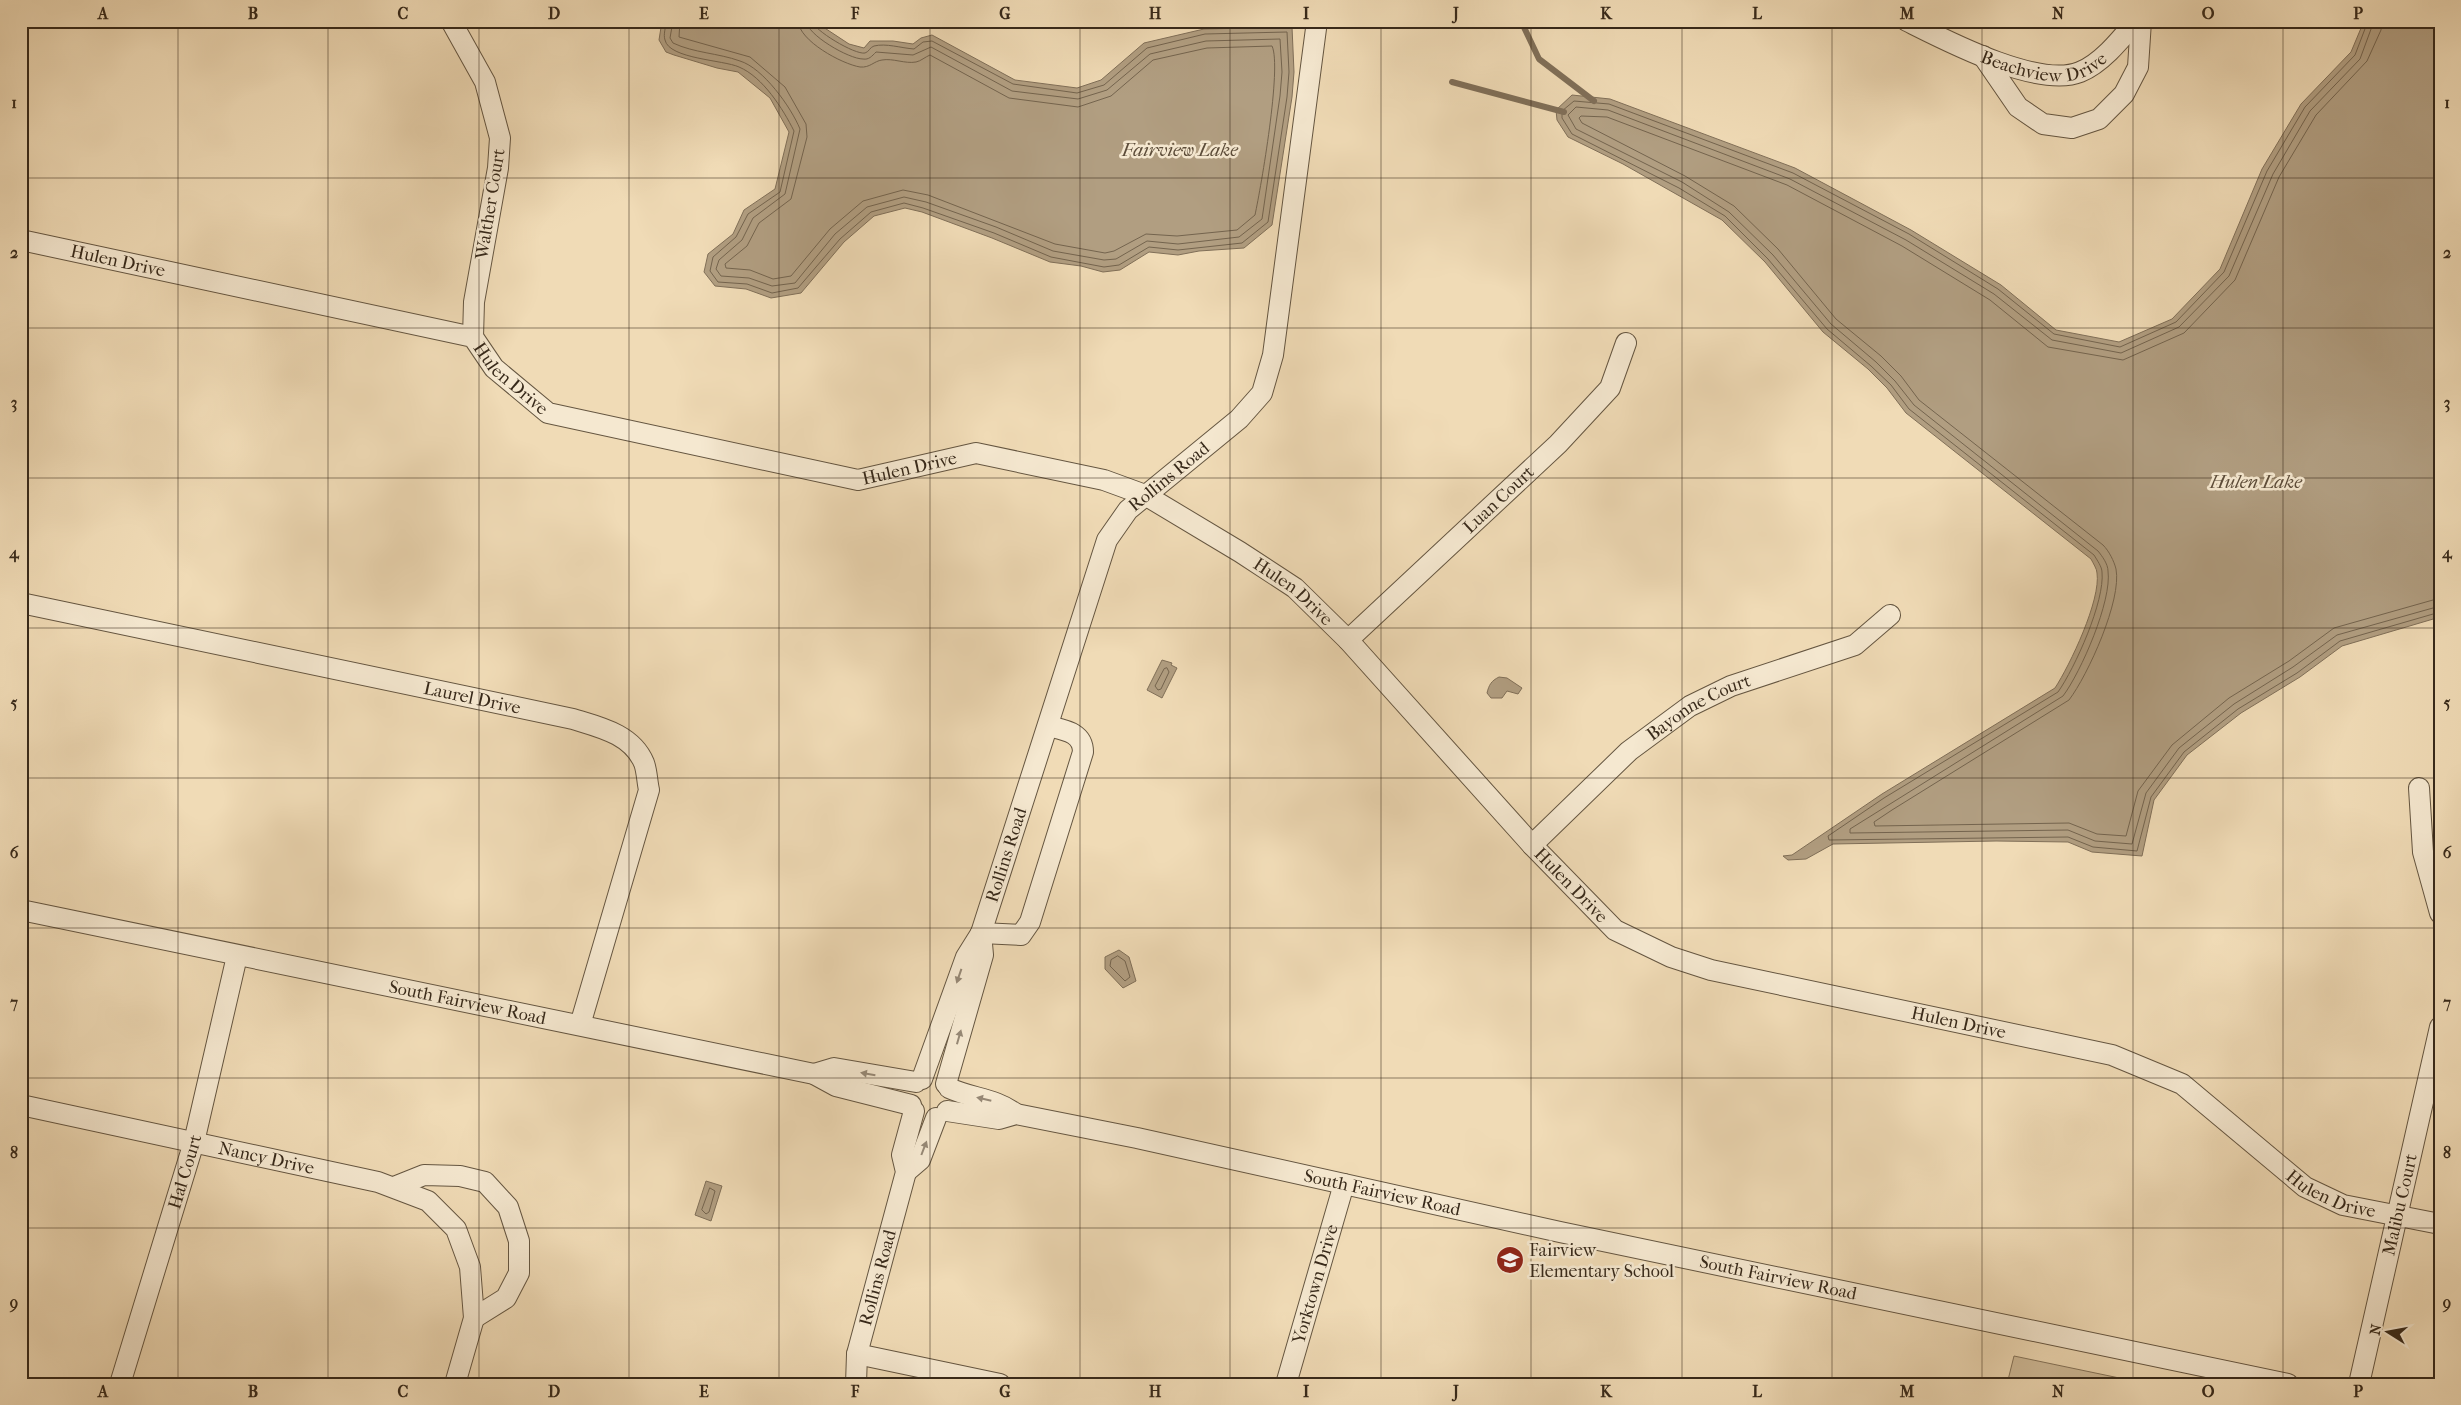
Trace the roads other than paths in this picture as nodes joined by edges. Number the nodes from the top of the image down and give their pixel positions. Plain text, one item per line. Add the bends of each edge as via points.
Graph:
1 (451, 21) edge
2 (1317, 21) edge
3 (1907, 21) edge
4 (2136, 21) edge
5 (2141, 21) edge
6 (1974, 53) junction
7 (21, 240) edge
8 (473, 337) junction
9 (1626, 343) dead end
10 (1145, 495) junction
11 (21, 603) edge
12 (1890, 615) dead end
13 (1348, 640) junction
14 (1048, 726) junction
15 (2419, 788) dead end
16 (1532, 844) junction
17 (21, 910) edge
18 (2440, 913) edge
19 (981, 933) junction
20 (238, 956) junction
21 (580, 1025) junction
22 (2440, 1027) edge
23 (814, 1074) junction
24 (919, 1080) junction
25 (947, 1086) junction
26 (21, 1105) edge
27 (912, 1108) junction
28 (1016, 1114) junction
29 (941, 1115) junction
30 (194, 1142) junction
31 (906, 1172) junction
32 (1344, 1184) junction
33 (394, 1187) junction
34 (2398, 1215) junction
35 (2440, 1224) edge
36 (474, 1318) junction
37 (857, 1354) junction
38 (120, 1384) edge
39 (455, 1384) edge
40 (856, 1384) edge
41 (1000, 1384) edge
42 (1286, 1384) edge
43 (2288, 1384) edge
44 (2359, 1384) edge

1 - 8 street, Walther Court via 485,82 500,138 498,168 474,302
2 - 10 street, Rollins Road via 1274,355 1262,393 1239,419
3 - 6 street, Beachview Drive
4 - 6 street, Beachview Drive via 2113,48 2079,72 2048,75 2007,66
5 - 6 street via 2138,67 2124,94 2100,119 2072,128 2043,124 2018,107
7 - 8 street, Hulen Drive
8 - 10 street, Hulen Drive via 494,368 548,413 858,480 976,453 1104,480
9 - 13 street, Luan Court via 1610,388 1558,444
10 - 13 street, Hulen Drive via 1295,588
10 - 14 street, Rollins Road via 1128,510 1107,540
11 - 21 street, Laurel Drive via 573,720 600,727 628,741 644,762 649,790
12 - 16 street, Bayonne Court via 1855,645 1731,686 1690,706 1629,751
13 - 16 street, Hulen Drive
14 - 19 street, Rollins Road
14 - 19 street via 1076,735 1083,745 1083,752 1030,922 1021,935
15 - 18 street via 2423,852
16 - 34 street, Hulen Drive via 1615,930 1671,957 1711,970 2112,1056 2182,1084 2305,1187 2343,1205
17 - 20 street, South Fairview Road
19 -> 24 street, Rollins Road via 966,957
25 -> 19 street, Rollins Road via 983,955
20 - 21 street, South Fairview Road
20 - 30 street, Hal Court
21 - 23 street, South Fairview Road
22 - 34 street, Malibu Court
24 -> 23 street via 834,1068
23 - 27 street, South Fairview Road via 836,1086
24 - 25 street via 934,1077
24 - 27 street via 910,1093
28 -> 25 street via 1002,1104 962,1094
25 - 29 street via 951,1100
26 - 30 street, Nancy Drive
27 - 29 street via 924,1118
27 - 31 street, Rollins Road via 902,1155
28 - 29 street, South Fairview Road via 999,1119
28 - 32 street, South Fairview Road
31 -> 29 street, Rollins Road via 920,1160
30 - 33 street, Nancy Drive
30 - 38 street, Hal Court
31 - 37 street, Rollins Road
32 - 42 street, Yorktown Drive
32 - 43 street, South Fairview Road
33 - 36 street, Nancy Drive via 428,1201 456,1229 470,1267
33 - 36 street via 424,1175 460,1176 485,1182 508,1207 519,1241 519,1273 506,1298
34 - 35 street, Hulen Drive
34 - 44 street, Malibu Court
36 - 39 street
37 - 40 street, Rollins Road
37 - 41 street

